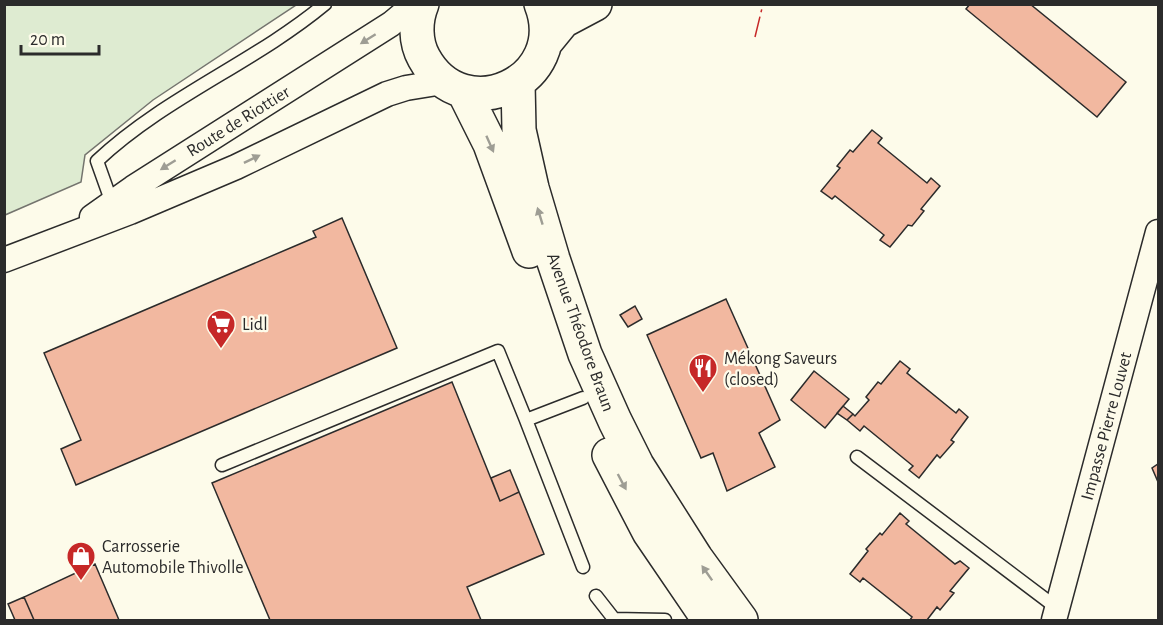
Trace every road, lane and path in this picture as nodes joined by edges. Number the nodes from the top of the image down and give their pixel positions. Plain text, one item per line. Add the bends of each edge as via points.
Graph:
1 (325, 4) edge
2 (415, 4) edge
3 (422, 4) edge
4 (541, 4) edge
5 (595, 4) edge
6 (545, 43) junction
7 (519, 83) junction
8 (454, 87) junction
9 (112, 203) junction
10 (1158, 231) edge
11 (62, 238) junction
12 (4, 260) edge
13 (584, 398) junction
14 (526, 420) junction
15 (857, 457) dead end
16 (222, 465) dead end
17 (583, 567) dead end
18 (596, 596) dead end
19 (1056, 614) edge
20 (666, 621) edge
21 (710, 621) edge
22 (741, 621) edge

1 - 9 lane via 299,26 163,109 97,161
2 -> 9 street, Route de Riottier via 391,24
3 - 8 main road, Avenue Théodore Braun via 416,33 420,51 429,68
4 - 6 main road
5 - 6 main road via 563,21
6 - 7 main road via 530,72
7 - 8 main road via 498,92 476,94
22 -> 7 main road, Avenue Théodore Braun via 637,465 585,354 532,188 519,130
11 -> 8 street, Route de Riottier via 225,171 387,94 406,88
8 -> 13 main road, Avenue Théodore Braun via 490,144
9 - 11 street, Route de Riottier
10 - 19 street, Impasse Pierre Louvet
11 - 12 street, Route de Riottier
13 - 14 lane
13 -> 21 main road, Avenue Théodore Braun via 616,472 649,532
14 - 16 lane via 498,351
14 - 17 lane
15 - 19 lane
18 - 20 lane via 614,619

